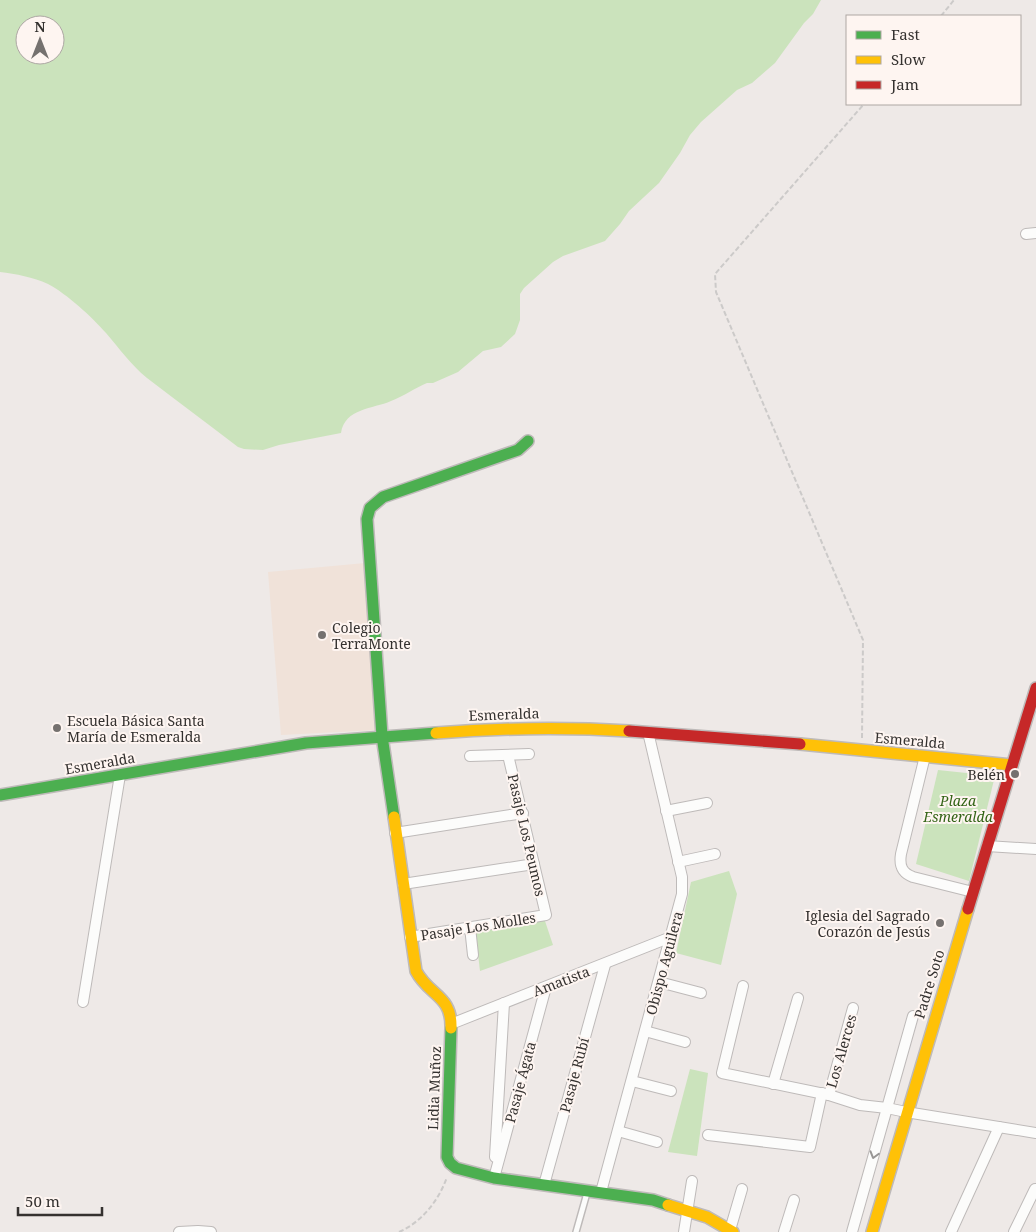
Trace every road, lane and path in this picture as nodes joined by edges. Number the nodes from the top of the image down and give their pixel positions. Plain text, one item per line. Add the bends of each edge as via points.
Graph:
1 (954, 0) edge
2 (942, 15) edge
3 (863, 105) edge
4 (528, 441) dead end
5 (1036, 688) edge
6 (648, 732) junction
7 (382, 736) junction
8 (862, 750) junction
9 (508, 754) junction
10 (529, 754) dead end
11 (470, 756) dead end
12 (925, 756) junction
13 (1012, 765) junction
14 (120, 775) junction
15 (0, 795) edge
16 (707, 803) dead end
17 (666, 811) junction
18 (523, 813) junction
19 (395, 833) junction
20 (987, 846) junction
21 (1036, 849) edge
22 (715, 854) dead end
23 (678, 862) junction
24 (534, 864) junction
25 (403, 884) junction
26 (973, 892) junction
27 (546, 915) joint
28 (470, 927) junction
29 (410, 937) junction
30 (672, 937) junction
31 (473, 955) dead end
32 (604, 965) junction
33 (659, 982) junction
34 (743, 986) dead end
35 (546, 987) junction
36 (701, 993) dead end
37 (798, 998) dead end
38 (83, 1002) dead end
39 (504, 1003) junction
40 (853, 1008) dead end
41 (913, 1016) dead end
42 (451, 1024) junction
43 (646, 1031) junction
44 (685, 1042) dead end
45 (632, 1081) junction
46 (774, 1084) junction
47 (671, 1090) dead end
48 (825, 1094) junction
49 (887, 1108) junction
50 (906, 1112) junction
51 (999, 1127) junction
52 (618, 1131) junction
53 (1036, 1134) edge
54 (708, 1135) dead end
55 (657, 1142) dead end
56 (450, 1163) junction
57 (494, 1178) junction
58 (692, 1181) dead end
59 (544, 1185) junction
60 (742, 1189) dead end
61 (1034, 1189) dead end
62 (588, 1190) junction
63 (601, 1192) junction
64 (794, 1200) dead end
65 (687, 1210) junction
66 (732, 1231) edge
67 (179, 1232) edge
68 (210, 1232) edge
69 (399, 1232) edge
70 (576, 1232) edge
71 (684, 1232) edge
72 (784, 1232) edge
73 (852, 1232) edge
74 (872, 1232) edge
75 (951, 1232) edge
76 (1014, 1232) edge

1 - 2 path
3 - 8 path via 715,274 716,292 863,640
4 - 7 street, Lidia Muñoz via 518,450 382,497 370,508 367,519
5 - 13 street, Padre Soto
6 - 7 street, Esmeralda via 543,728
6 - 8 street, Esmeralda
6 - 17 street, Obispo Aguilera
7 - 14 street, Esmeralda via 306,743
7 - 19 street, Lidia Muñoz
8 - 12 street, Esmeralda
9 - 10 street
9 - 11 street
9 - 18 street, Pasaje Los Peumos
12 - 13 street, Esmeralda
12 - 26 street via 901,854 901,867 913,877
13 - 20 street, Padre Soto
14 - 15 street, Esmeralda
14 - 38 street
16 - 17 street
17 - 23 street, Obispo Aguilera
18 - 19 street
18 - 24 street, Pasaje Los Peumos
19 - 25 street, Lidia Muñoz
20 - 21 street
20 - 26 street, Padre Soto
22 - 23 street
23 - 30 street, Obispo Aguilera via 682,894
24 - 25 street
24 - 27 street, Pasaje Los Peumos
25 - 29 street, Lidia Muñoz
26 - 50 street, Padre Soto
27 - 28 street, Pasaje Los Molles
28 - 29 street, Pasaje Los Molles
28 - 31 street
29 - 42 street, Lidia Muñoz via 420,981 440,996 449,1009
30 - 32 street, Amatista
30 - 33 street, Obispo Aguilera
32 - 35 street, Amatista
32 - 59 street, Pasaje Rubí
33 - 36 street
33 - 43 street, Obispo Aguilera
34 - 46 street via 722,1073
35 - 39 street, Amatista
35 - 57 street, Pasaje Ágata
37 - 46 street
39 - 42 street, Amatista
39 - 57 street
40 - 48 street, Los Alerces
41 - 49 street, Padre Soto
42 - 56 street, Lidia Muñoz via 446,1152
43 - 44 street
43 - 45 street, Obispo Aguilera
45 - 47 street
45 - 52 street, Obispo Aguilera
46 - 48 street
48 - 49 street via 860,1105
48 - 54 street, Los Alerces via 810,1147
49 - 50 street
49 -> 73 street, Padre Soto
50 - 51 street
50 - 74 street, Padre Soto
51 - 53 street
51 - 75 street
52 - 55 street
52 - 63 street, Obispo Aguilera
56 - 57 street via 456,1168
56 - 69 path via 446,1179 429,1209 410,1227
57 - 59 street
58 - 65 street
59 - 62 street
60 - 66 street
61 - 76 street
62 - 63 street
62 - 70 lane
63 - 65 street via 653,1200
64 - 72 street
65 - 66 street
65 - 71 street
67 - 68 street

